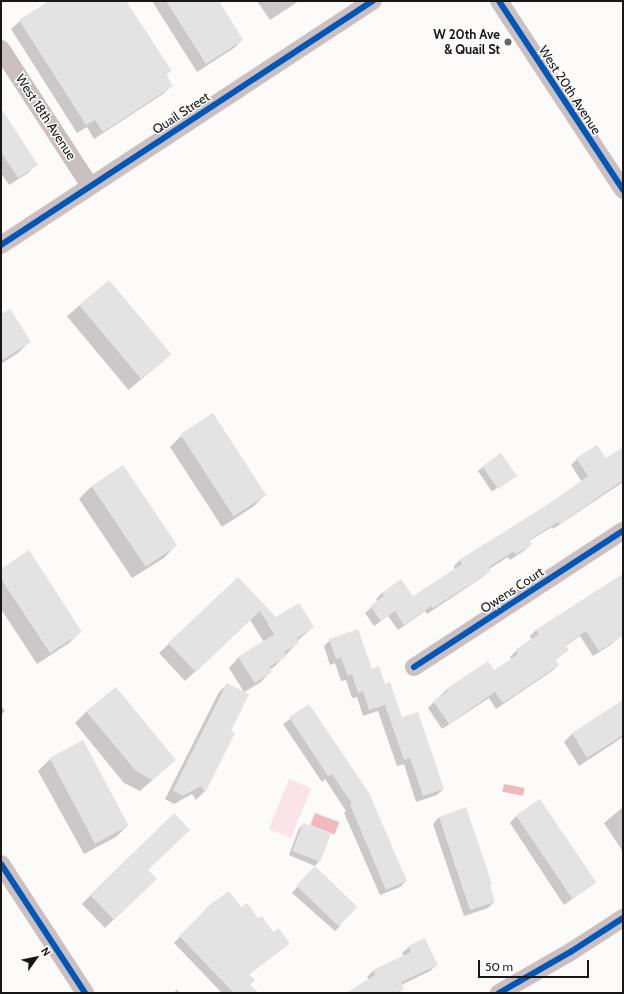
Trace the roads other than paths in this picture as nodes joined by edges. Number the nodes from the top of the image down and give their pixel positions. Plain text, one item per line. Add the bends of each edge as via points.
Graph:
1 (373, 1) edge
2 (499, 1) edge
3 (1, 49) edge
4 (90, 186) junction
5 (623, 190) edge
6 (1, 245) edge
7 (623, 531) edge
8 (414, 667) dead end
9 (1, 864) edge
10 (623, 918) edge
11 (82, 992) edge
12 (499, 993) edge

1 - 4 street, Quail Street
2 - 5 street, West 20th Avenue
3 - 4 street, West 18th Avenue
4 - 6 street, Quail Street
7 - 8 street, Owens Court
9 - 11 street
10 - 12 street

